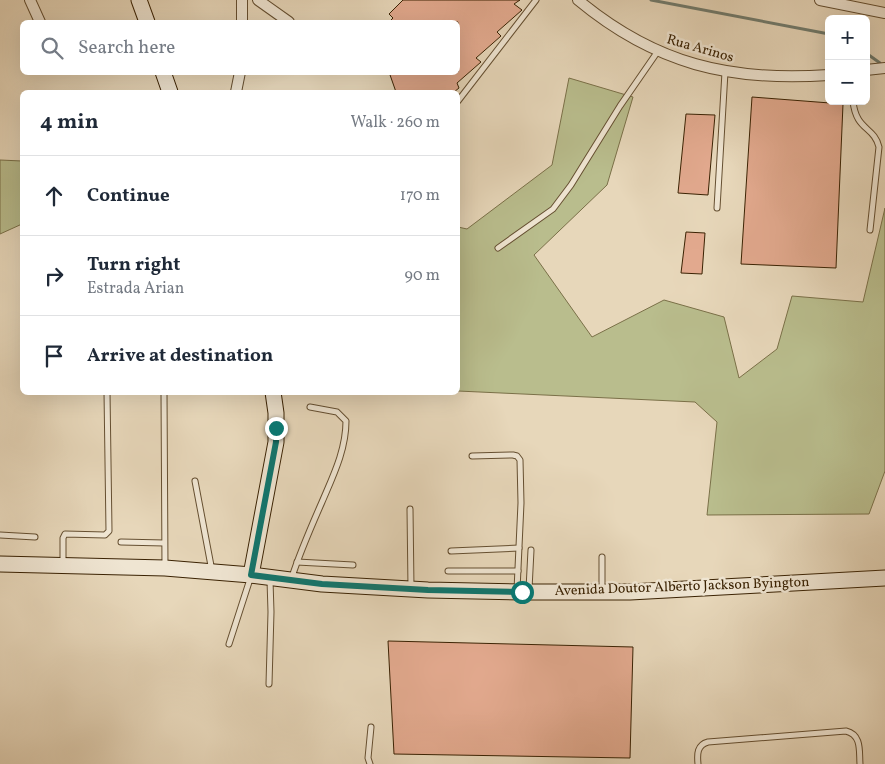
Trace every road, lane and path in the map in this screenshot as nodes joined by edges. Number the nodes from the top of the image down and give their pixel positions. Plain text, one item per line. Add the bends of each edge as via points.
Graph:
1 (30, 0) edge
2 (139, 0) edge
3 (242, 0) edge
4 (258, 0) edge
5 (536, 0) edge
6 (578, 0) edge
7 (820, 0) edge
8 (885, 14) edge
9 (39, 20) edge
10 (146, 20) edge
11 (242, 20) edge
12 (286, 20) edge
13 (658, 51) junction
14 (885, 68) edge
15 (870, 70) edge
16 (725, 72) junction
17 (164, 75) edge
18 (239, 75) edge
19 (825, 75) edge
20 (169, 90) edge
21 (236, 90) edge
22 (460, 98) edge
23 (853, 105) edge
24 (717, 208) dead end
25 (870, 230) dead end
26 (498, 248) dead end
27 (107, 395) edge
28 (164, 395) edge
29 (273, 395) edge
30 (310, 406) dead end
31 (472, 456) dead end
32 (196, 480) dead end
33 (410, 509) dead end
34 (0, 535) edge
35 (35, 537) dead end
36 (120, 542) dead end
37 (164, 544) junction
38 (519, 548) junction
39 (531, 550) dead end
40 (450, 551) dead end
41 (602, 557) dead end
42 (297, 562) junction
43 (0, 564) edge
44 (353, 565) dead end
45 (63, 566) junction
46 (165, 568) junction
47 (448, 571) dead end
48 (213, 572) junction
49 (518, 572) junction
50 (251, 575) junction
51 (270, 577) junction
52 (883, 579) edge
53 (291, 580) junction
54 (411, 589) junction
55 (523, 592) junction
56 (602, 592) junction
57 (229, 644) dead end
58 (269, 684) dead end
59 (371, 727) dead end
60 (370, 764) edge
61 (698, 764) edge
62 (860, 764) edge

1 - 9 street
2 - 10 main road
3 - 11 street
4 - 12 street
5 - 22 lane
6 - 13 street, Rua Arinos via 622,33
7 - 8 street
13 - 16 street, Rua Arinos
13 - 26 lane via 553,208
14 - 15 street
16 - 19 street, Rua Arinos via 793,78
16 - 24 lane
17 - 20 main road
18 - 21 street
23 - 25 lane via 857,120 874,136 879,147
27 - 45 lane via 108,531 105,534 66,534 62,538
28 - 37 lane
29 - 50 main road via 276,442
30 - 42 lane via 336,412 346,421 346,436 339,462
31 - 38 lane via 513,455 519,458
32 - 48 lane
33 - 54 lane
34 - 35 lane
36 - 37 lane
37 - 46 lane
38 - 40 lane
38 - 49 lane
39 - 55 lane
41 - 56 lane
42 - 44 lane
42 - 53 lane
43 - 45 main road, Avenida Doutor Alberto Jackson Byington
45 - 46 main road, Avenida Doutor Alberto Jackson Byington
46 - 48 main road, Avenida Doutor Alberto Jackson Byington
47 - 49 lane
48 - 50 main road, Avenida Doutor Alberto Jackson Byington
49 - 55 lane
50 - 51 main road, Avenida Doutor Alberto Jackson Byington
50 - 57 lane
51 - 53 main road, Avenida Doutor Alberto Jackson Byington
51 - 58 lane
52 - 56 main road, Avenida Doutor Alberto Jackson Byington
53 - 54 main road, Avenida Doutor Alberto Jackson Byington
54 - 55 main road, Avenida Doutor Alberto Jackson Byington
55 - 56 main road, Avenida Doutor Alberto Jackson Byington
59 - 60 lane
61 - 62 lane via 698,750 708,742 846,732 858,740

